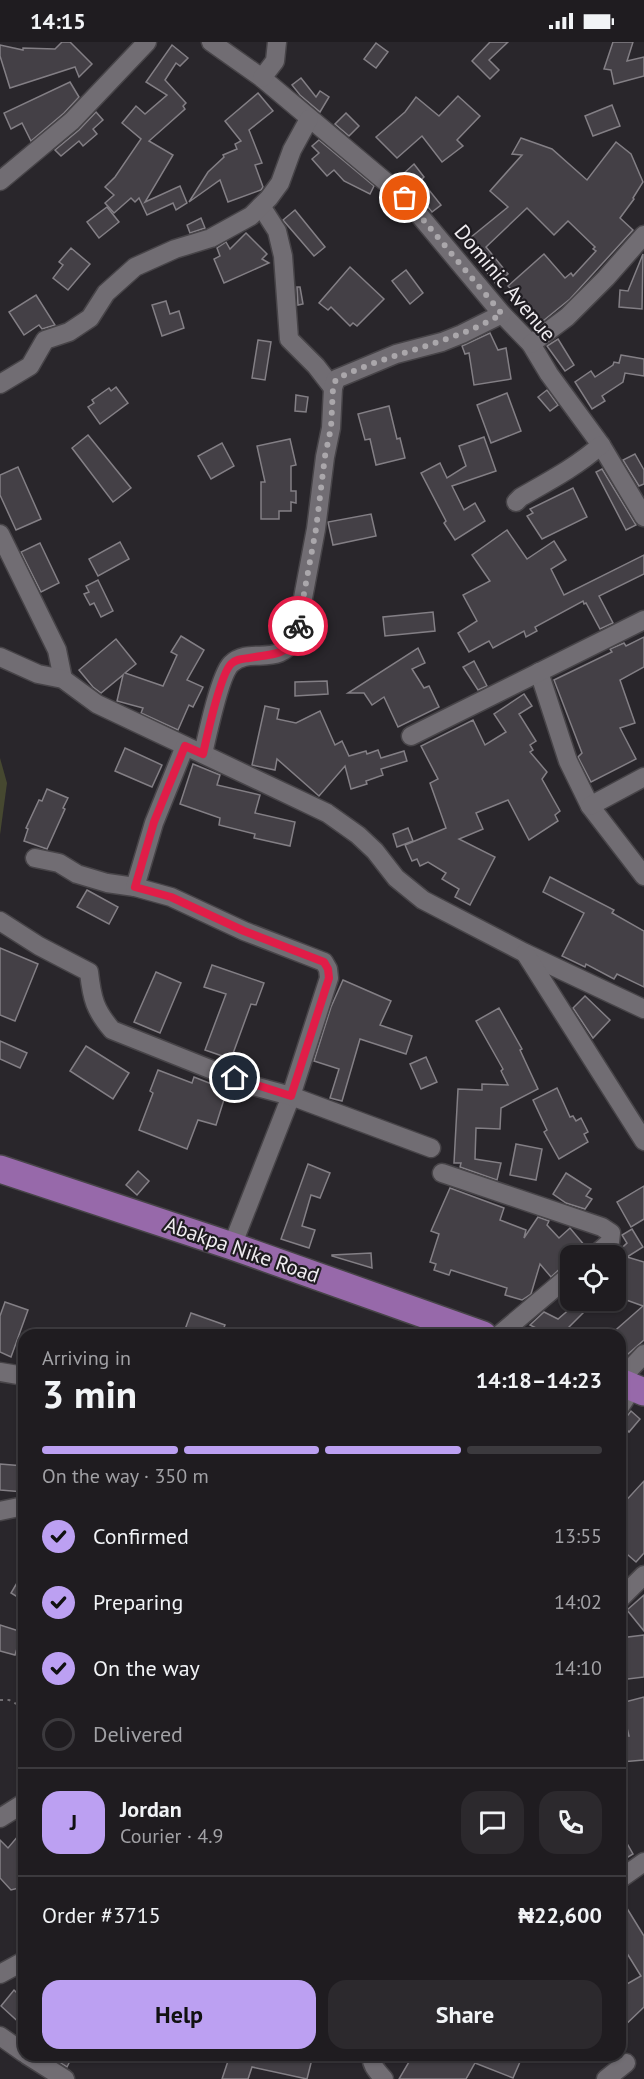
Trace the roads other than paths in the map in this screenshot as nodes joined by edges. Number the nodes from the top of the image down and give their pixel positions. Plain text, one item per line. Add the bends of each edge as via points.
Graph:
1 (147, 42) edge
2 (211, 42) edge
3 (277, 42) edge
4 (262, 78) junction
5 (309, 119) junction
6 (0, 181) edge
7 (261, 206) junction
8 (644, 235) edge
9 (502, 314) junction
10 (531, 344) junction
11 (0, 384) edge
12 (333, 388) junction
13 (601, 445) junction
14 (516, 502) dead end
15 (644, 517) edge
16 (0, 534) edge
17 (644, 620) edge
18 (0, 657) edge
19 (539, 672) junction
20 (63, 679) junction
21 (411, 736) dead end
22 (185, 746) junction
23 (203, 754) junction
24 (644, 777) edge
25 (590, 806) junction
26 (35, 858) dead end
27 (644, 876) edge
28 (135, 887) junction
29 (0, 921) edge
30 (525, 953) junction
31 (644, 1009) edge
32 (291, 1096) junction
33 (644, 1141) edge
34 (431, 1148) dead end
35 (0, 1170) edge
36 (442, 1173) dead end
37 (607, 1245) edge
38 (232, 1246) junction
39 (560, 1283) edge
40 (466, 1329) edge
41 (506, 1329) edge
42 (644, 1354) edge
43 (0, 1372) edge
44 (18, 1375) edge
45 (630, 1384) edge
46 (18, 1507) edge
47 (0, 1511) edge
48 (644, 1575) edge
49 (626, 1593) edge
50 (18, 1807) edge
51 (0, 1818) edge
52 (644, 1862) edge
53 (626, 1875) edge
54 (18, 1964) edge
55 (0, 1974) edge
56 (0, 2036) edge
57 (18, 2048) edge
58 (37, 2061) edge
59 (371, 2061) edge
60 (626, 2063) dead end
61 (65, 2079) edge
62 (384, 2079) edge
63 (606, 2079) edge

1 - 6 street via 72,121
2 - 4 street, Dominic Avenue
3 - 4 street via 275,61
4 - 5 street, Dominic Avenue
5 - 7 street via 280,183
5 - 9 street, Dominic Avenue via 405,198
7 - 11 street via 251,216 211,238 135,267 106,293 90,318 69,332 45,340 30,366
7 - 12 street via 277,231 283,256 289,339
8 - 10 street via 567,317
9 - 10 street, Dominic Avenue
9 - 12 street via 442,342 356,369 336,379
10 - 13 street, Dominic Avenue
12 - 23 street via 316,529 296,635 282,653 239,659 230,665
13 - 14 street
13 - 15 street, Dominic Avenue
16 - 20 street via 57,650
17 - 19 street
18 - 20 street via 38,674
19 - 21 street
19 - 25 street via 565,753
20 - 22 street via 97,704
22 - 23 street
22 - 28 street via 154,822
23 - 30 street via 327,813 358,834 396,878 423,900
24 - 25 street
25 - 27 street
26 - 28 street via 59,863 76,874 107,883
28 - 32 street via 171,897 324,962 329,978
29 - 32 street via 89,972 99,1015 112,1030 250,1085
30 - 31 street
30 - 33 street
32 - 34 street
32 - 38 street
35 - 38 main road, Abakpa Nike Road
36 - 37 street via 602,1227 611,1233
38 - 40 main road, Abakpa Nike Road
39 - 41 street
42 - 45 street via 631,1368
43 - 44 street
46 - 47 street
48 - 49 street
50 - 51 street
52 - 53 street
54 - 55 street
56 - 57 street
58 - 61 street
59 - 62 street
60 - 63 street

